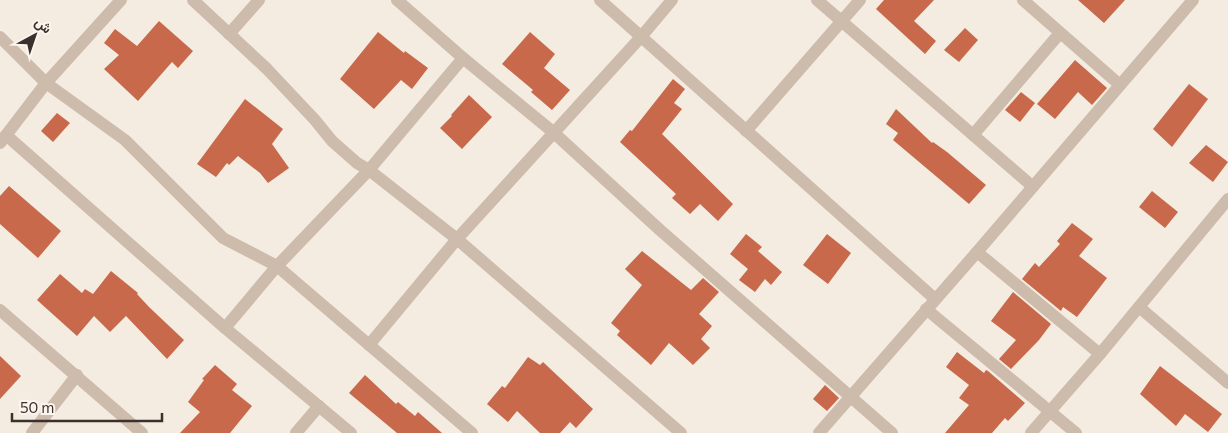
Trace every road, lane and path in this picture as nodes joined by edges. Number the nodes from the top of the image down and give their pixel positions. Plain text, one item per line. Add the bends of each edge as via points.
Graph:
1 (121, 0) edge
2 (192, 0) edge
3 (259, 0) edge
4 (397, 0) edge
5 (600, 0) edge
6 (672, 0) edge
7 (817, 0) edge
8 (860, 0) edge
9 (1023, 0) edge
10 (1193, 0) edge
11 (841, 21) junction
12 (1060, 33) junction
13 (229, 34) junction
14 (0, 37) edge
15 (641, 37) junction
16 (462, 58) junction
17 (46, 83) junction
18 (1120, 85) junction
19 (746, 131) junction
20 (553, 132) junction
21 (973, 135) junction
22 (3, 139) edge
23 (369, 170) junction
24 (1032, 186) junction
25 (1228, 199) edge
26 (458, 239) junction
27 (978, 252) junction
28 (277, 266) junction
29 (935, 299) junction
30 (1139, 307) junction
31 (926, 309) junction
32 (0, 310) edge
33 (224, 328) junction
34 (369, 345) junction
35 (1100, 354) junction
36 (77, 375) junction
37 (1228, 383) edge
38 (850, 396) junction
39 (319, 406) junction
40 (1050, 411) junction
41 (32, 433) edge
42 (142, 433) edge
43 (296, 433) edge
44 (351, 433) edge
45 (472, 433) edge
46 (681, 433) edge
47 (819, 433) edge
48 (892, 433) edge
49 (1031, 433) edge
50 (1076, 433) edge

1 - 17 street
2 - 13 street
3 - 13 street
4 - 16 street
5 - 15 street
6 - 15 street
7 - 11 street
8 - 11 street
9 - 12 street
10 - 18 street
11 - 19 street
11 - 21 street
12 - 18 street
12 - 21 street
13 - 23 street via 286,89 332,141
14 - 17 street
15 - 19 street
15 - 20 street
16 - 20 street
16 - 23 street
17 - 22 street
17 - 28 street via 125,140 223,238
18 - 24 street
19 - 29 street
20 - 26 street
20 - 38 street
21 - 24 street
22 - 33 street
23 - 26 street
23 - 28 street
24 - 27 street
25 - 30 street
26 - 34 street
26 - 46 street
27 - 29 street
27 - 35 street
28 - 33 street
28 - 34 street
29 - 31 street
30 - 35 street
30 - 37 street
31 - 38 street
31 - 40 street
32 - 36 street
33 - 39 street
34 - 45 street
35 - 40 street
36 - 41 street
36 - 42 street
38 - 47 street
38 - 48 street
39 - 43 street
39 - 44 street
40 - 49 street
40 - 50 street

